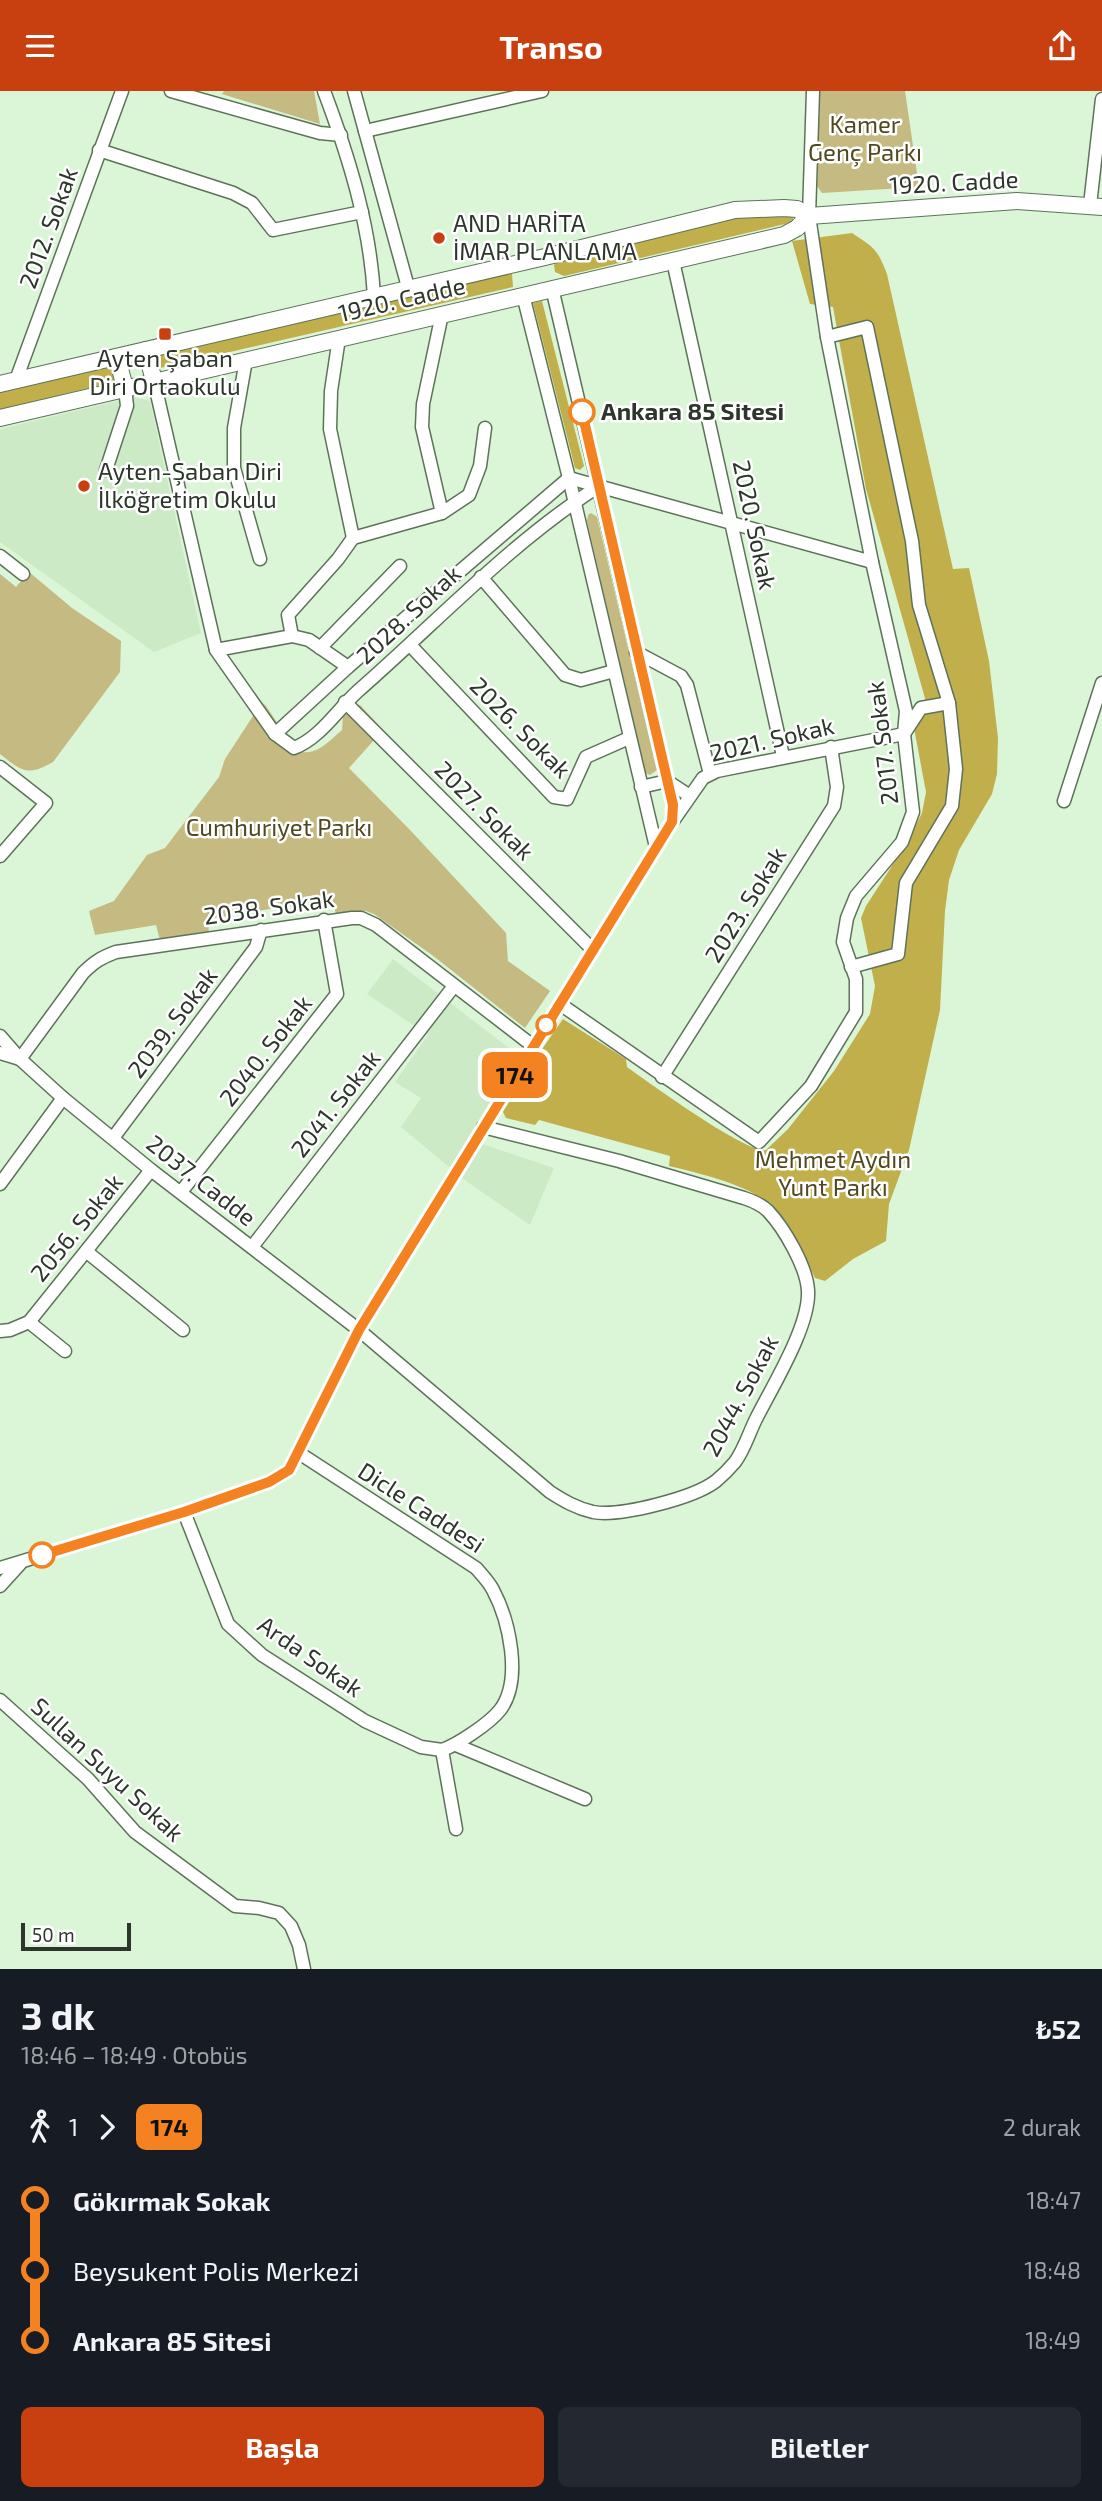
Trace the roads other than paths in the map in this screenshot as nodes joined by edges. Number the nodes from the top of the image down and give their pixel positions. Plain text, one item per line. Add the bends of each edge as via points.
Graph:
1 (121, 91) edge
2 (172, 91) edge
3 (324, 91) edge
4 (354, 91) edge
5 (542, 91) edge
6 (813, 91) edge
7 (209, 96) edge
8 (1102, 99) edge
9 (365, 131) junction
10 (341, 135) junction
11 (99, 150) junction
12 (1096, 206) edge
13 (362, 212) junction
14 (809, 216) junction
15 (545, 257) junction
16 (673, 261) junction
17 (515, 264) junction
18 (408, 288) junction
19 (552, 288) junction
20 (523, 295) junction
21 (374, 296) junction
22 (442, 314) junction
23 (827, 337) junction
24 (339, 338) junction
25 (146, 350) junction
26 (117, 357) junction
27 (246, 360) junction
28 (154, 381) junction
29 (8, 382) edge
30 (125, 388) junction
31 (0, 418) edge
32 (485, 428) dead end
33 (106, 470) dead end
34 (569, 478) junction
35 (599, 486) junction
36 (575, 502) junction
37 (442, 513) junction
38 (733, 524) junction
39 (353, 538) junction
40 (0, 556) edge
41 (260, 559) dead end
42 (873, 562) junction
43 (400, 566) dead end
44 (23, 574) dead end
45 (481, 577) junction
46 (292, 636) junction
47 (410, 645) junction
48 (320, 648) junction
49 (216, 650) junction
50 (636, 652) junction
51 (348, 667) junction
52 (614, 671) junction
53 (1102, 683) edge
54 (345, 702) junction
55 (949, 703) junction
56 (275, 734) junction
57 (904, 734) junction
58 (629, 739) junction
59 (831, 747) junction
60 (783, 757) junction
61 (0, 767) edge
62 (710, 774) junction
63 (667, 781) junction
64 (641, 787) junction
65 (690, 796) junction
66 (1064, 801) dead end
67 (672, 822) junction
68 (656, 847) junction
69 (0, 856) edge
70 (324, 920) junction
71 (261, 930) junction
72 (593, 950) junction
73 (851, 967) junction
74 (454, 986) junction
75 (560, 1004) junction
76 (0, 1036) edge
77 (533, 1046) junction
78 (0, 1053) edge
79 (20, 1059) junction
80 (662, 1077) junction
81 (63, 1098) junction
82 (484, 1127) junction
83 (113, 1138) junction
84 (151, 1170) junction
85 (0, 1184) edge
86 (181, 1192) junction
87 (251, 1247) junction
88 (87, 1252) junction
89 (29, 1322) junction
90 (359, 1330) junction
91 (0, 1331) edge
92 (183, 1331) dead end
93 (65, 1351) dead end
94 (299, 1454) junction
95 (184, 1512) junction
96 (23, 1561) junction
97 (0, 1568) edge
98 (0, 1584) edge
99 (0, 1700) edge
100 (456, 1745) junction
101 (442, 1750) junction
102 (585, 1800) dead end
103 (456, 1829) dead end
104 (304, 1969) edge

1 - 11 street, 2012. Sokak
2 - 7 street
3 - 10 street
4 - 9 street
5 - 9 street
6 - 14 street, 2017. Sokak
7 - 10 street via 320,133
8 - 12 street
9 - 18 street
10 - 13 street
11 - 13 street via 233,193 252,203 273,230
11 - 29 street, 2012. Sokak
12 - 14 main road, 1920. Cadde via 1005,201
13 - 21 street
14 - 15 main road, 1920. Cadde via 797,209 735,210
14 - 16 main road, 1920. Cadde via 784,236
14 - 23 street, 2017. Sokak
15 - 17 main road, 1920. Cadde
15 - 19 main road
16 - 19 main road, 1920. Cadde
16 - 38 street, 2020. Sokak
17 - 18 main road, 1920. Cadde
17 - 20 main road
18 - 21 main road, 1920. Cadde
19 - 20 main road, 1920. Cadde
19 - 35 street
20 - 22 main road, 1920. Cadde
20 - 34 street
21 - 25 main road, 1920. Cadde
22 - 24 main road, 1920. Cadde
22 - 37 street via 422,427
23 - 42 street, 2017. Sokak
23 - 55 street via 867,327 912,541 919,605
24 - 27 main road, 1920. Cadde
24 - 39 street via 330,429
25 - 26 main road, 1920. Cadde
25 - 28 main road
26 - 29 main road, 1920. Cadde
26 - 30 main road
27 - 28 main road, 1920. Cadde
27 - 41 street via 234,428 234,468
28 - 30 main road, 1920. Cadde
28 - 49 street
30 - 31 main road, 1920. Cadde
30 - 33 street via 127,406
32 - 37 street via 480,466 469,495
34 - 35 street
34 - 36 street
34 - 51 street, 2028. Sokak
35 - 36 street, 2028. Sokak
35 - 38 street
35 - 50 street
36 - 45 street, 2028. Sokak
36 - 52 street
37 - 39 street
38 - 42 street
38 - 60 street, 2020. Sokak
39 - 46 street via 288,615
40 - 44 street
42 - 57 street, 2017. Sokak via 906,712
43 - 48 street
45 - 47 street, 2028. Sokak
45 - 52 street via 565,675 581,680
46 - 48 street, 2028. Sokak
46 - 49 street
47 - 54 street, 2028. Sokak
47 - 58 street, 2026. Sokak via 554,797 567,799 586,757
48 - 51 street, 2028. Sokak
49 - 56 street
50 - 62 street via 681,676 687,685
50 - 63 street
51 - 56 street, 2028. Sokak
52 - 58 street
53 - 66 street
54 - 56 street, 2028. Sokak via 307,743 294,748
54 - 72 street, 2027. Sokak
55 - 57 street via 921,708
55 - 73 street via 956,769 952,806 906,883 898,954
57 - 59 street, 2021. Sokak
57 - 73 street, 2017. Sokak via 913,812 902,842 856,897 847,918 843,942
58 - 64 street
59 - 60 street, 2021. Sokak
59 - 80 street, 2023. Sokak via 837,787 834,806
60 - 62 street, 2021. Sokak
61 - 69 street via 46,803
62 - 65 street, 2021. Sokak
63 - 64 street
63 - 65 street
63 - 67 street
64 - 68 street
65 - 67 street, 2021. Sokak
67 - 68 street, 2021. Sokak
68 - 72 street, 2021. Sokak
70 - 71 street, 2038. Sokak
70 - 74 street, 2038. Sokak via 367,921
70 - 86 street, 2040. Sokak via 337,994
71 - 79 street, 2038. Sokak via 116,952 94,961
71 - 83 street, 2039. Sokak via 256,947
72 - 75 street, 2021. Sokak
73 - 80 street, 2017. Sokak via 856,979 856,1011 811,1086 759,1142
74 - 77 street, 2038. Sokak
74 - 87 street, 2041. Sokak
75 - 77 street, 2021. Sokak
75 - 80 street, 2017. Sokak
76 - 79 street, 2037. Cadde
77 - 82 street, 2021. Sokak
78 - 79 street, 2037. Cadde
79 - 81 street, 2037. Cadde
81 - 83 street, 2037. Cadde
81 - 85 street
82 - 90 street, 2021. Sokak
82 - 90 street, 2044. Sokak via 717,1189 768,1211 798,1258 807,1304 796,1340 735,1461 716,1481 685,1497 596,1513 570,1505
83 - 84 street, 2037. Cadde
84 - 86 street, 2037. Cadde
84 - 88 street, 2056. Sokak
86 - 87 street, 2037. Cadde
87 - 90 street, 2037. Cadde
88 - 89 street, 2056. Sokak
88 - 92 street
89 - 91 street
89 - 93 street
90 - 94 street
94 - 95 street via 289,1470 275,1479
94 - 100 street, Dicle Caddesi via 477,1568 493,1588 509,1633 511,1683 500,1710
95 - 96 street
95 - 101 street, Arda Sokak via 228,1623 262,1655 365,1721 422,1747
96 - 97 street
96 - 98 street
99 - 104 street, Sullan Suyu Sokak via 88,1779 135,1832 235,1906 279,1913 295,1935
100 - 101 street, Dicle Caddesi
100 - 102 street
101 - 103 street

